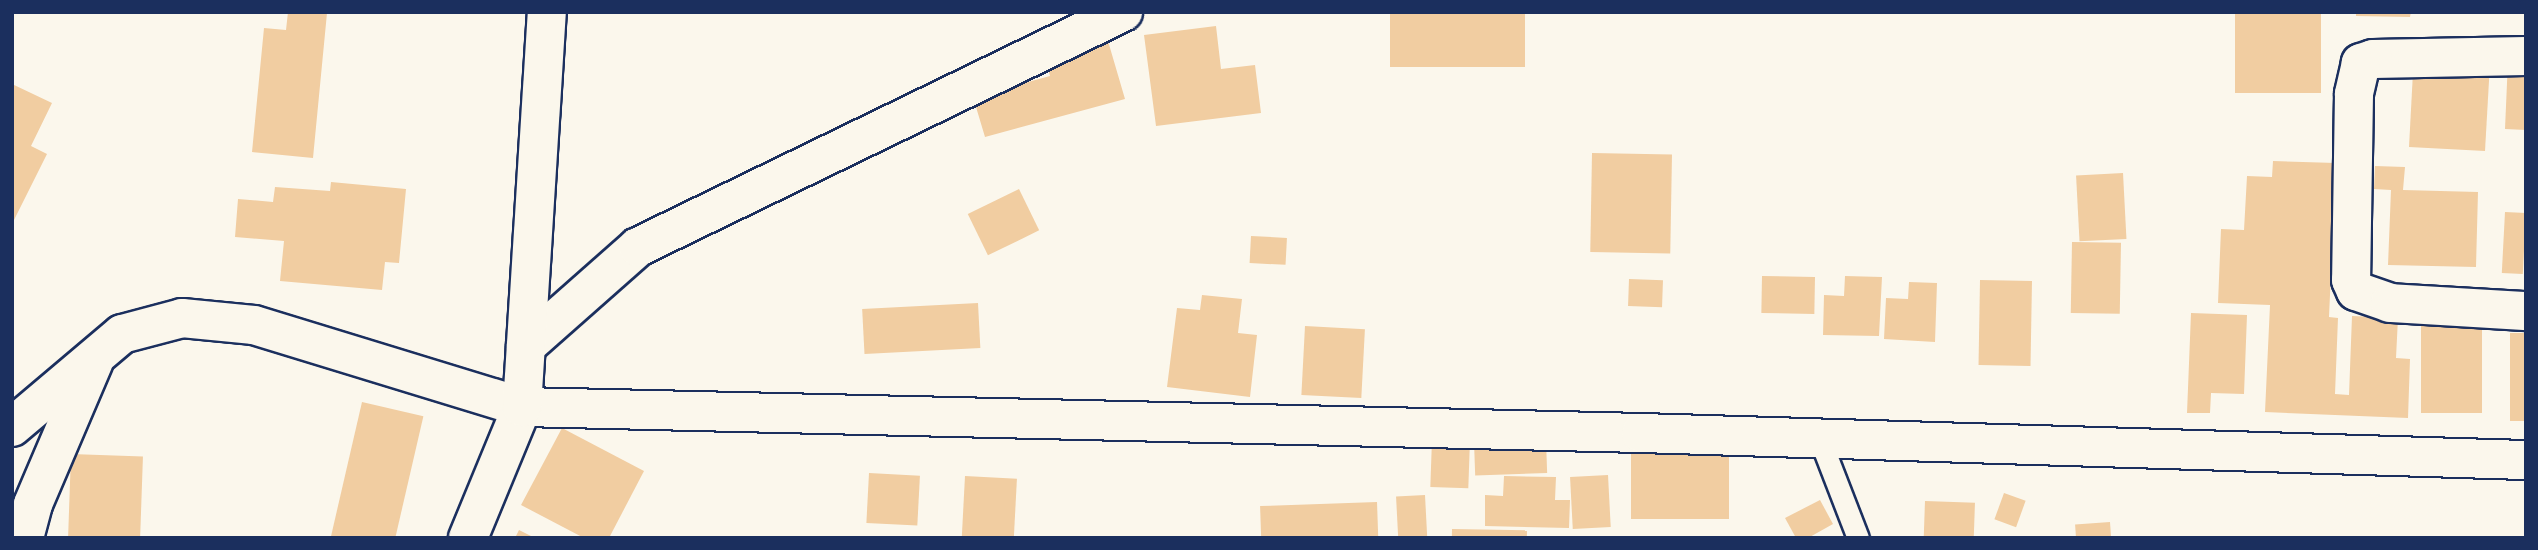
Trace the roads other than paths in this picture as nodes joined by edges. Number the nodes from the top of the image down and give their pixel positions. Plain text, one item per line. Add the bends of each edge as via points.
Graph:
1 (547, 12) edge
2 (1123, 12) edge
3 (2526, 56) edge
4 (2526, 312) edge
5 (526, 346) junction
6 (96, 355) junction
7 (522, 407) junction
8 (12, 427) edge
9 (1819, 438) junction
10 (2526, 460) edge
11 (24, 538) edge
12 (468, 538) edge
13 (1858, 538) edge

1 - 5 street
2 - 5 street via 638,247
3 - 4 street via 2361,63 2355,84 2351,280 2356,291 2390,303
5 - 7 street
6 - 7 street via 122,334 182,318 254,325
6 - 8 street
6 - 11 street via 33,504
7 - 9 street
7 - 12 street
9 - 10 street
9 - 13 lane

